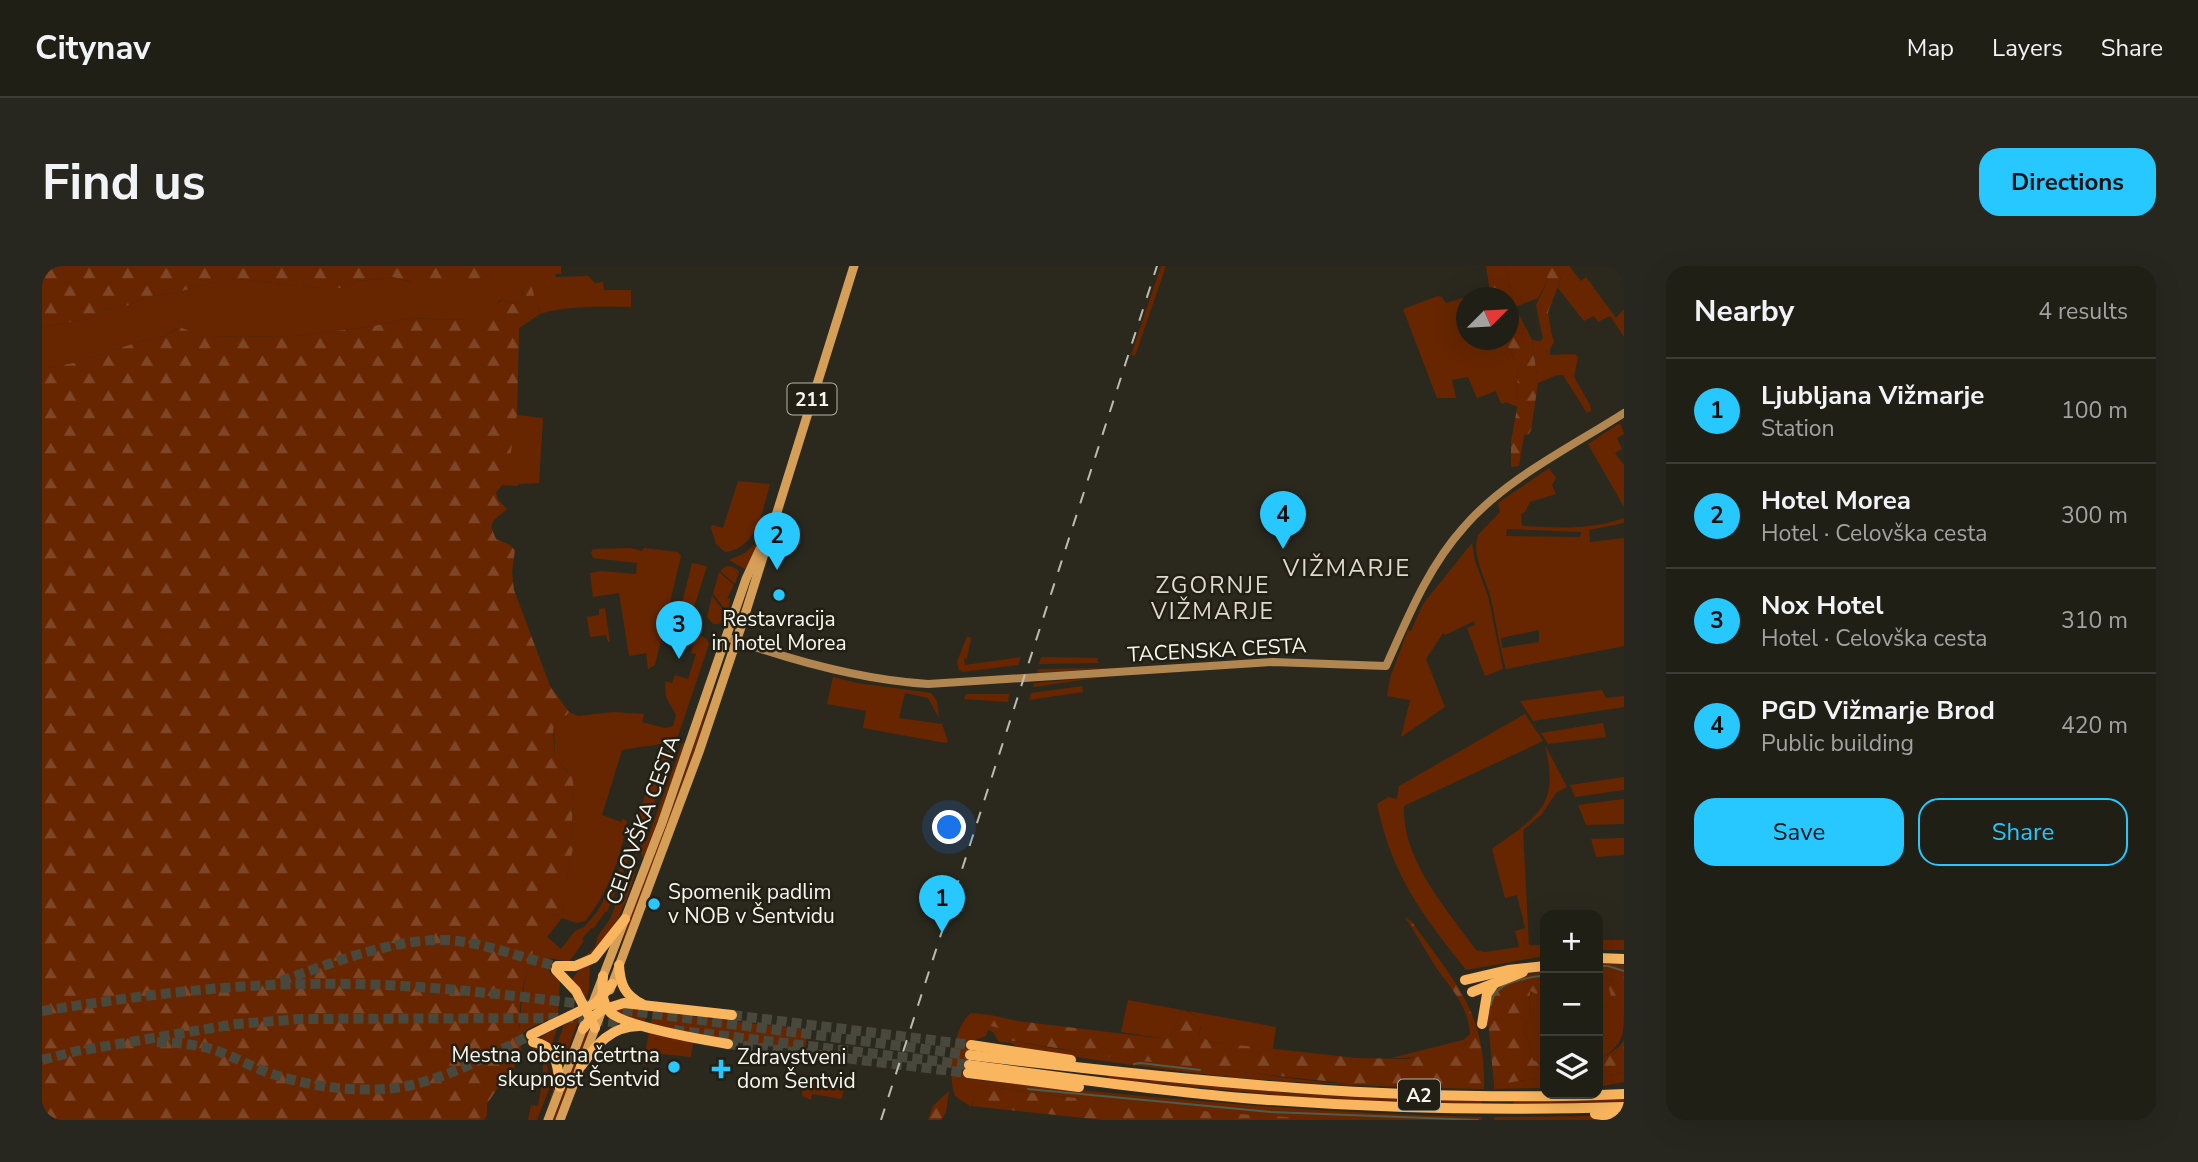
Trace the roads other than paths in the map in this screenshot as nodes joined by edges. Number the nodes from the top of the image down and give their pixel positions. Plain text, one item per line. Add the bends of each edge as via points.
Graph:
1 (854, 266) edge
2 (1624, 413) edge
3 (769, 532) junction
4 (726, 637) junction
5 (736, 641) junction
6 (625, 919) junction
7 (1603, 958) edge
8 (1624, 959) edge
9 (619, 965) junction
10 (1540, 967) edge
11 (608, 980) junction
12 (1465, 980) dead end
13 (1494, 984) junction
14 (1472, 992) dead end
15 (651, 1007) junction
16 (597, 1010) junction
17 (732, 1015) tunnel mouth
18 (1482, 1024) dead end
19 (647, 1027) junction
20 (583, 1029) joint
21 (728, 1044) tunnel mouth
22 (580, 1066) junction
23 (1624, 1085) edge
24 (560, 1087) junction
25 (1603, 1088) edge
26 (1603, 1094) edge
27 (1624, 1094) edge
28 (1540, 1095) edge
29 (1624, 1107) edge
30 (1554, 1108) junction
31 (1624, 1118) edge
32 (548, 1120) edge
33 (560, 1120) edge

1 - 3 main road, CELOVŠKA CESTA / 211
2 - 5 main road, TACENSKA CESTA via 1511,485 1469,521 1426,580 1386,666 1273,662 945,684 880,680
3 - 4 main road, CELOVŠKA CESTA / 211 via 748,573
3 - 5 main road, CELOVŠKA CESTA / 211
4 - 5 main road
4 - 6 main road, CELOVŠKA CESTA / 211
5 - 9 main road, CELOVŠKA CESTA / 211
6 - 11 main road, CELOVŠKA CESTA / 211
6 - 16 highway via 599,953 580,965 559,969
7 - 8 highway
9 - 11 main road, CELOVŠKA CESTA / 211
9 - 15 highway via 624,990
10 - 12 highway
10 - 13 highway
11 - 16 highway
13 - 14 highway
13 - 18 highway via 1487,994
15 - 16 highway via 624,1003
15 - 17 highway
16 - 19 highway
16 - 20 highway
16 - 22 main road
16 - 24 highway, bridge via 551,1025 535,1040 554,1054
19 - 21 highway
19 - 22 highway via 623,1028 606,1036
20 - 24 main road
22 - 33 main road
23 - 25 highway
24 - 32 main road
26 - 27 highway, A2
28 - 30 highway, A2 via 1359,1093 1166,1078 1150,1070 969,1059 1152,1089 1356,1105
29 - 30 highway, A2
30 - 31 highway

